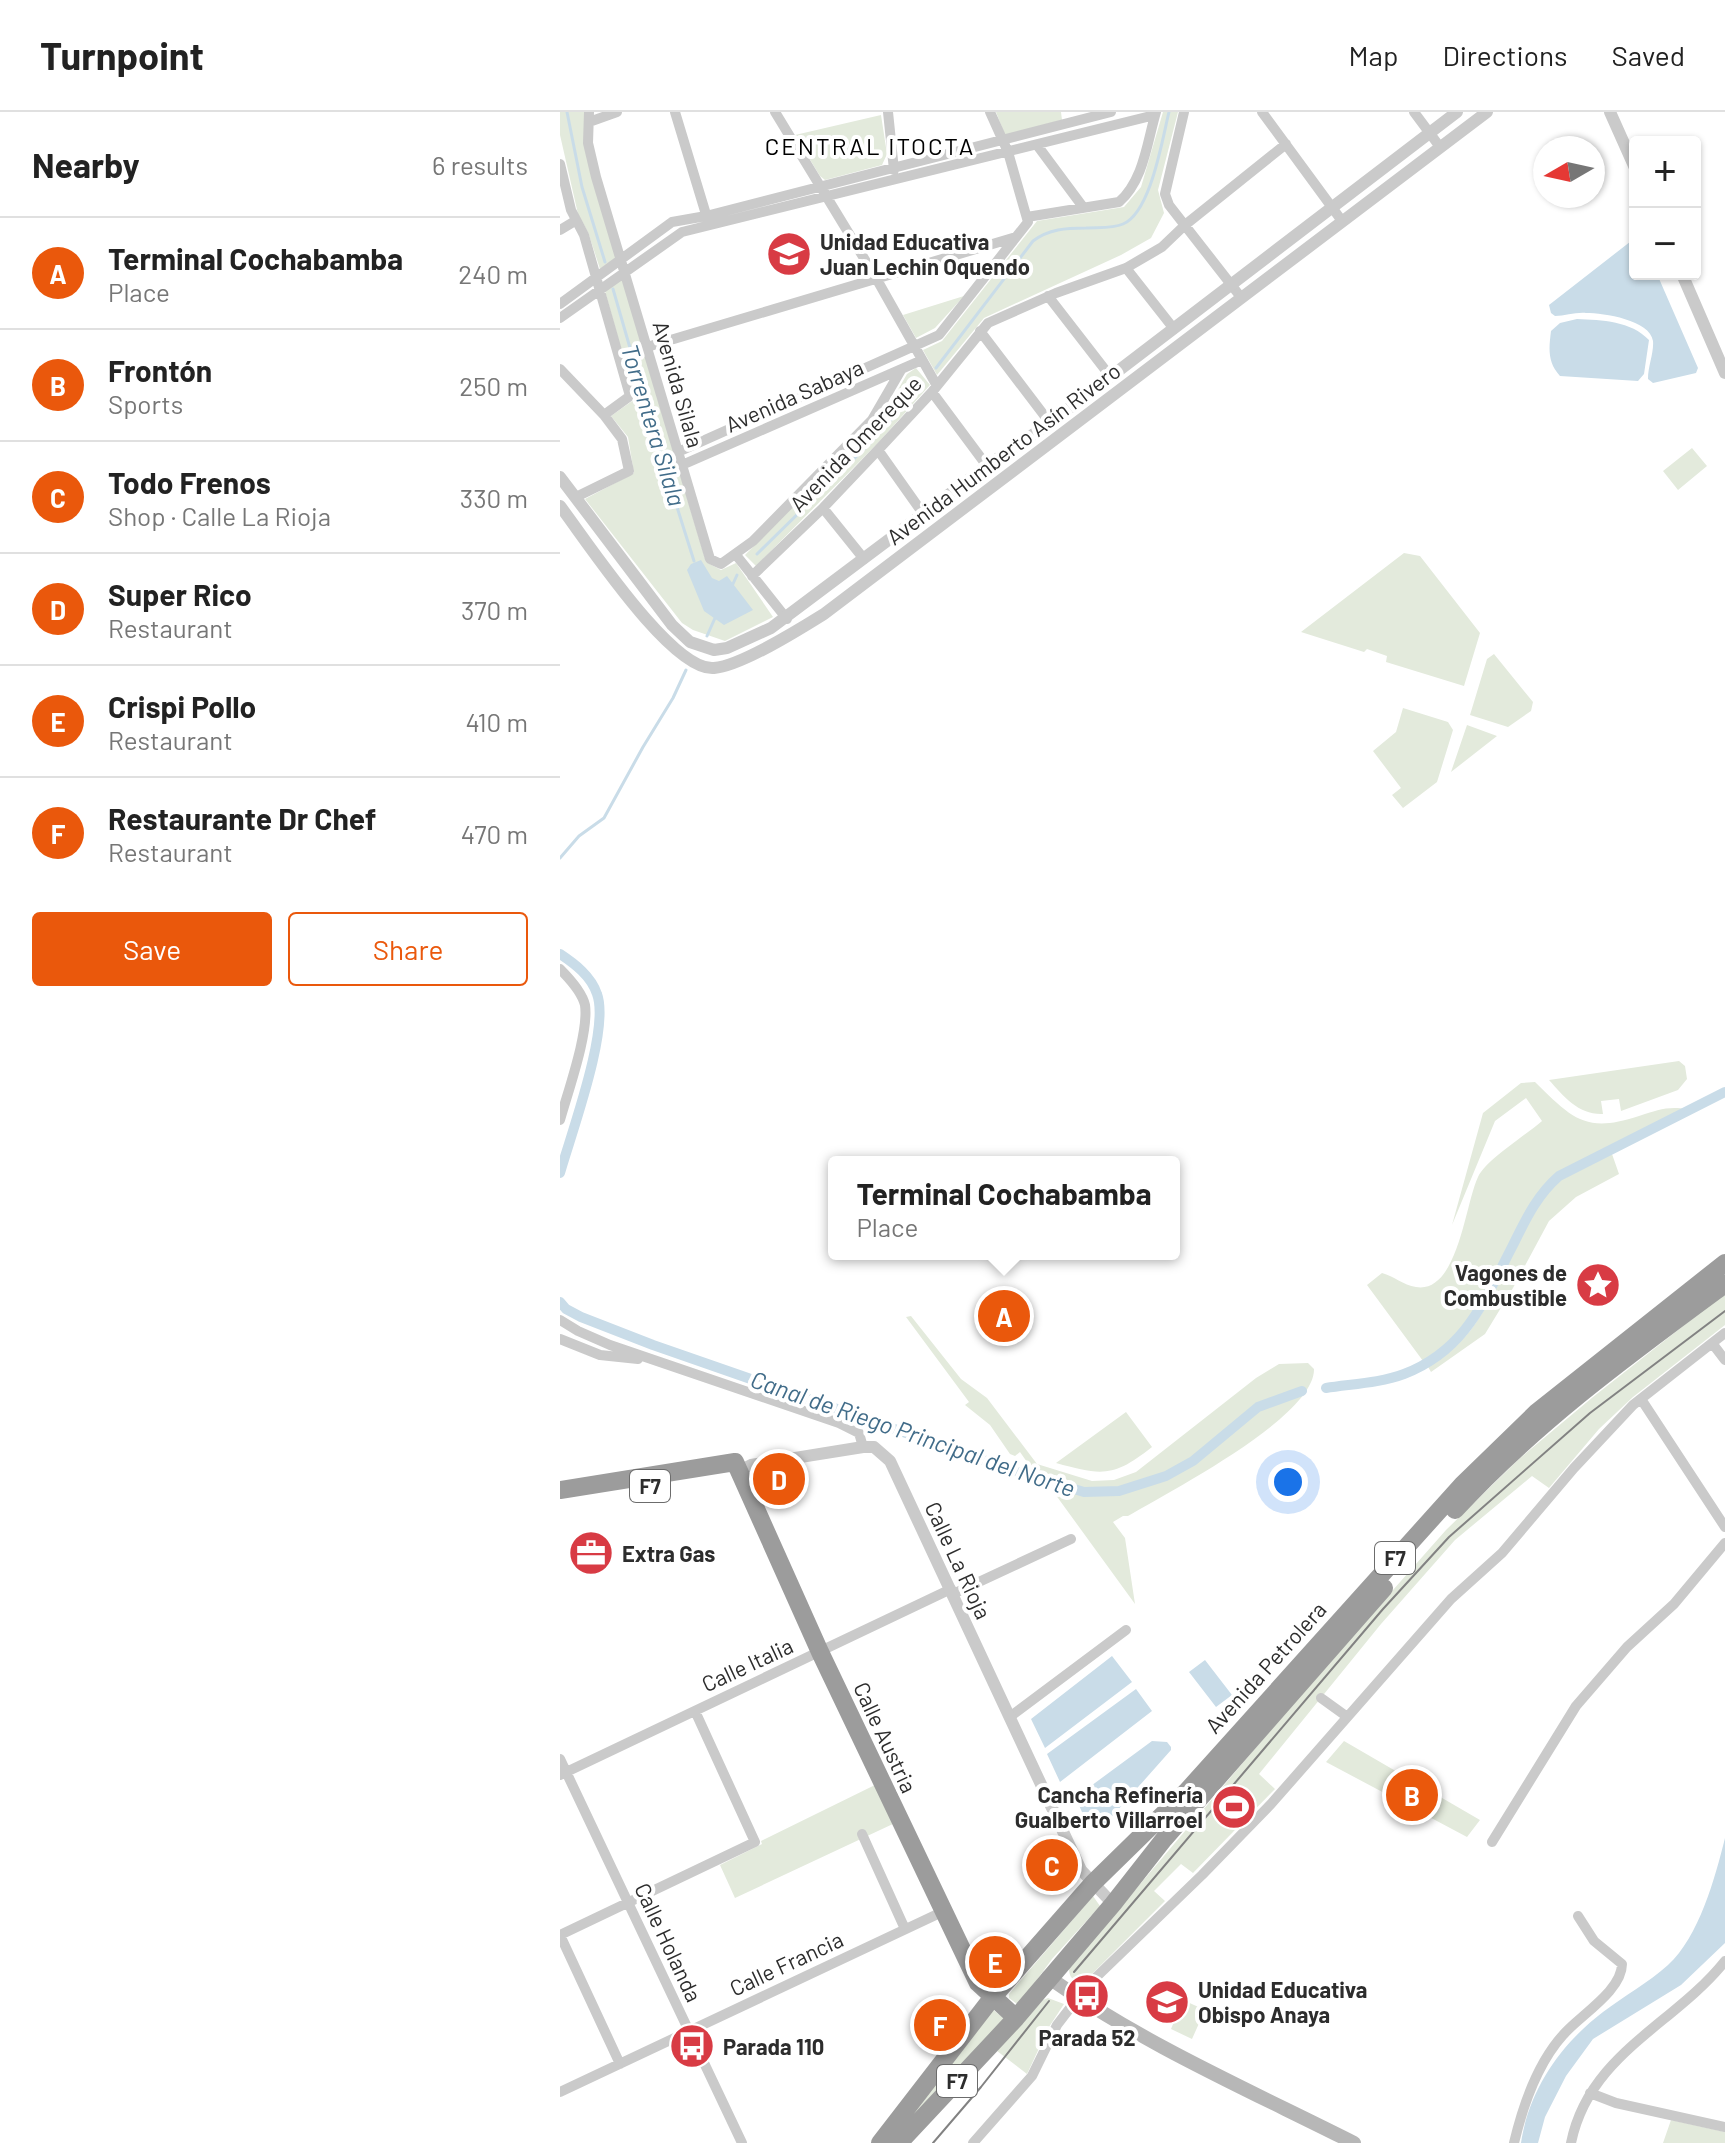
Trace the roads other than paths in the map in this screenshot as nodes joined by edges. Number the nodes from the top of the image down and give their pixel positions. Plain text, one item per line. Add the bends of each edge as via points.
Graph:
1 (617, 112) edge
2 (675, 112) edge
3 (775, 112) edge
4 (888, 112) edge
5 (990, 112) edge
6 (1108, 112) edge
7 (1184, 112) edge
8 (1262, 112) edge
9 (1414, 112) edge
10 (1457, 112) edge
11 (1487, 112) edge
12 (1610, 112) edge
13 (1155, 113) edge
14 (589, 117) edge
15 (1109, 126) junction
16 (1430, 133) junction
17 (1000, 139) junction
18 (1286, 144) junction
19 (1037, 145) junction
20 (1440, 147) junction
21 (1008, 152) junction
22 (1629, 155) edge
23 (560, 164) edge
24 (893, 166) junction
25 (896, 178) junction
26 (818, 186) junction
27 (825, 197) junction
28 (1083, 207) junction
29 (1332, 207) junction
30 (1027, 219) junction
31 (575, 221) junction
32 (708, 221) junction
33 (1342, 221) junction
34 (1185, 225) junction
35 (560, 230) edge
36 (1018, 237) junction
37 (624, 265) junction
38 (1126, 268) junction
39 (876, 278) junction
40 (597, 279) junction
41 (1685, 280) edge
42 (1230, 284) junction
43 (599, 290) junction
44 (1048, 296) junction
45 (1240, 296) junction
46 (560, 304) edge
47 (560, 318) edge
48 (1174, 329) junction
49 (980, 331) junction
50 (647, 347) junction
51 (915, 348) junction
52 (922, 360) junction
53 (560, 369) edge
54 (901, 370) junction
55 (1725, 373) edge
56 (1110, 376) junction
57 (934, 389) junction
58 (604, 415) junction
59 (1050, 423) junction
60 (878, 450) junction
61 (678, 452) junction
62 (682, 465) junction
63 (987, 466) junction
64 (560, 477) edge
65 (576, 497) junction
66 (560, 506) edge
67 (823, 508) junction
68 (924, 515) junction
69 (736, 555) junction
70 (864, 559) junction
71 (752, 576) junction
72 (662, 612) junction
73 (787, 619) junction
74 (649, 623) junction
75 (560, 969) edge
76 (560, 1120) edge
77 (1725, 1263) edge
78 (1725, 1284) edge
79 (560, 1320) edge
80 (1725, 1333) edge
81 (560, 1339) edge
82 (1712, 1343) junction
83 (1725, 1360) edge
84 (657, 1361) junction
85 (1641, 1399) junction
86 (863, 1447) junction
87 (742, 1466) junction
88 (565, 1495) edge
89 (1725, 1527) edge
90 (1071, 1539) dead end
91 (1725, 1543) edge
92 (952, 1591) junction
93 (1126, 1630) dead end
94 (820, 1652) junction
95 (1321, 1698) dead end
96 (695, 1711) junction
97 (1011, 1716) junction
98 (1346, 1716) junction
99 (560, 1759) edge
100 (563, 1774) edge
101 (862, 1834) dead end
102 (1492, 1842) dead end
103 (1093, 1883) junction
104 (628, 1902) junction
105 (1113, 1904) junction
106 (942, 1912) junction
107 (1578, 1916) dead end
108 (905, 1929) junction
109 (560, 1935) edge
110 (1725, 1961) edge
111 (1048, 1977) junction
112 (992, 1998) junction
113 (1078, 1998) junction
114 (1016, 2018) junction
115 (689, 2030) junction
116 (620, 2064) junction
117 (560, 2092) edge
118 (1590, 2093) junction
119 (1725, 2127) edge
120 (742, 2143) edge
121 (880, 2143) edge
122 (899, 2143) edge
123 (973, 2143) edge
124 (1354, 2143) edge
125 (1514, 2143) edge
126 (1571, 2143) edge

1 - 14 street
2 - 32 street
3 - 26 street
4 - 24 street
5 - 17 street
6 - 15 street
6 - 17 street
7 - 34 street via 1165,194
8 - 18 street
9 - 16 street
10 - 16 street, Avenida Humberto Asín Rivero
11 - 20 street, Avenida Humberto Asín Rivero
12 - 22 street
13 - 15 street
13 - 28 street via 1143,161 1126,195 1119,202
14 - 37 street, Avenida Silala via 590,154
15 - 19 street
16 - 20 street
16 - 29 street, Avenida Humberto Asín Rivero
17 - 21 street
17 - 24 street
18 - 29 street
18 - 34 street
19 - 21 street
19 - 28 street
20 - 33 street, Avenida Humberto Asín Rivero
21 - 25 street
21 - 30 street
23 - 31 street
24 - 25 street
24 - 26 street
25 - 27 street
26 - 27 street
26 - 32 street
27 - 32 street
27 - 39 street
28 - 30 street
29 - 33 street
29 - 42 street, Avenida Humberto Asín Rivero
30 - 36 street, Avenida Omereque
31 - 35 street
31 - 40 street
32 - 37 street
33 - 45 street, Avenida Humberto Asín Rivero
34 - 38 street via 1162,247
34 - 42 street
36 - 39 street
36 - 51 street, Avenida Omereque via 939,335
37 - 40 street
37 - 43 street
37 - 50 street, Avenida Silala
38 - 44 street
38 - 48 street
39 - 50 street
39 - 51 street
40 - 43 street
40 - 46 street
41 - 55 street
42 - 45 street
42 - 48 street, Avenida Humberto Asín Rivero
43 - 47 street
43 - 58 street via 630,396
44 - 49 street
44 - 56 street
45 - 74 street, Avenida Humberto Asín Rivero via 791,636 731,664 702,667 688,661
48 - 56 street, Avenida Humberto Asín Rivero
49 - 57 street, Avenida Omereque
49 - 59 street
50 - 61 street, Avenida Silala
51 - 52 street
51 - 61 street, Avenida Sabaya
52 - 54 street, Avenida Sabaya
52 - 57 street
53 - 58 street
54 - 62 street, Avenida Sabaya
54 - 69 street, Avenida Omereque via 872,420
56 - 59 street, Avenida Humberto Asín Rivero
57 - 60 street, Avenida Omereque
57 - 63 street
58 - 65 street via 622,439 629,471
59 - 63 street, Avenida Humberto Asín Rivero
60 - 67 street, Avenida Omereque
60 - 68 street
61 - 62 street, Avenida Silala
62 - 69 street, Avenida Silala via 710,559 721,564
63 - 68 street, Avenida Humberto Asín Rivero
64 - 65 street, Avenida Humberto Asín Rivero
65 - 72 street, Avenida Humberto Asín Rivero
66 - 74 street, Avenida Humberto Asín Rivero
67 - 70 street
67 - 71 street, Avenida Omereque
68 - 70 street, Avenida Humberto Asín Rivero
69 - 71 street
70 - 73 street, Avenida Humberto Asín Rivero
71 - 73 street
72 - 73 street, Avenida Humberto Asín Rivero via 690,642 714,650
72 - 74 street
75 - 76 street via 585,1004 583,1034
77 - 103 highway, Avenida Petrolera / F7 via 1537,1412 1462,1485 1186,1792
78 - 105 highway, Avenida Petrolera / F7 via 1609,1369 1470,1495 1206,1790
79 - 84 street, Calle La Rioja
80 - 82 street
81 - 84 street, Calle La Rioja via 600,1355
82 - 83 street
82 - 85 street
84 - 86 street, Calle La Rioja via 839,1423 859,1433
85 - 89 street
85 - 98 street
86 - 87 street
86 - 92 street, Calle La Rioja via 874,1447 890,1461
87 - 88 highway, F7
87 - 94 highway, Calle Austria
90 - 92 street, Calle Italia
91 - 102 street via 1576,1706
92 - 94 street, Calle Italia
92 - 97 street, Calle La Rioja
93 - 97 street
94 - 96 street, Calle Italia
94 - 106 highway, Calle Austria
95 - 98 street
96 - 100 street, Calle Italia
96 - 104 street via 755,1842
97 - 103 street, Calle La Rioja via 1081,1870
98 - 113 street via 1271,1804
99 - 100 street, Calle Holanda
100 - 104 street, Calle Holanda
101 - 108 street
103 - 105 street, Calle La Rioja
103 - 112 highway, Avenida Petrolera / F7
104 - 109 street
104 - 115 street, Calle Holanda
105 - 111 highway, Avenida Petrolera / F7
106 - 108 street, Calle Francia
106 - 112 highway, Calle Austria via 978,1983
107 - 125 street via 1594,1941 1622,1964 1622,1974 1562,2035 1540,2069
108 - 115 street, Calle Francia
109 - 116 street
110 - 118 street via 1626,2050
111 - 113 main road
111 - 114 highway, Avenida Petrolera / F7
112 - 114 highway, Calle Austria
112 - 121 highway, Avenida Petrolera / F7
113 - 123 street via 1057,2025 1032,2076
113 - 124 main road
114 - 122 highway, Avenida Petrolera / F7
115 - 116 street, Calle Francia
115 - 120 street, Calle Holanda
116 - 117 street, Calle Francia
118 - 119 street
118 - 126 street

